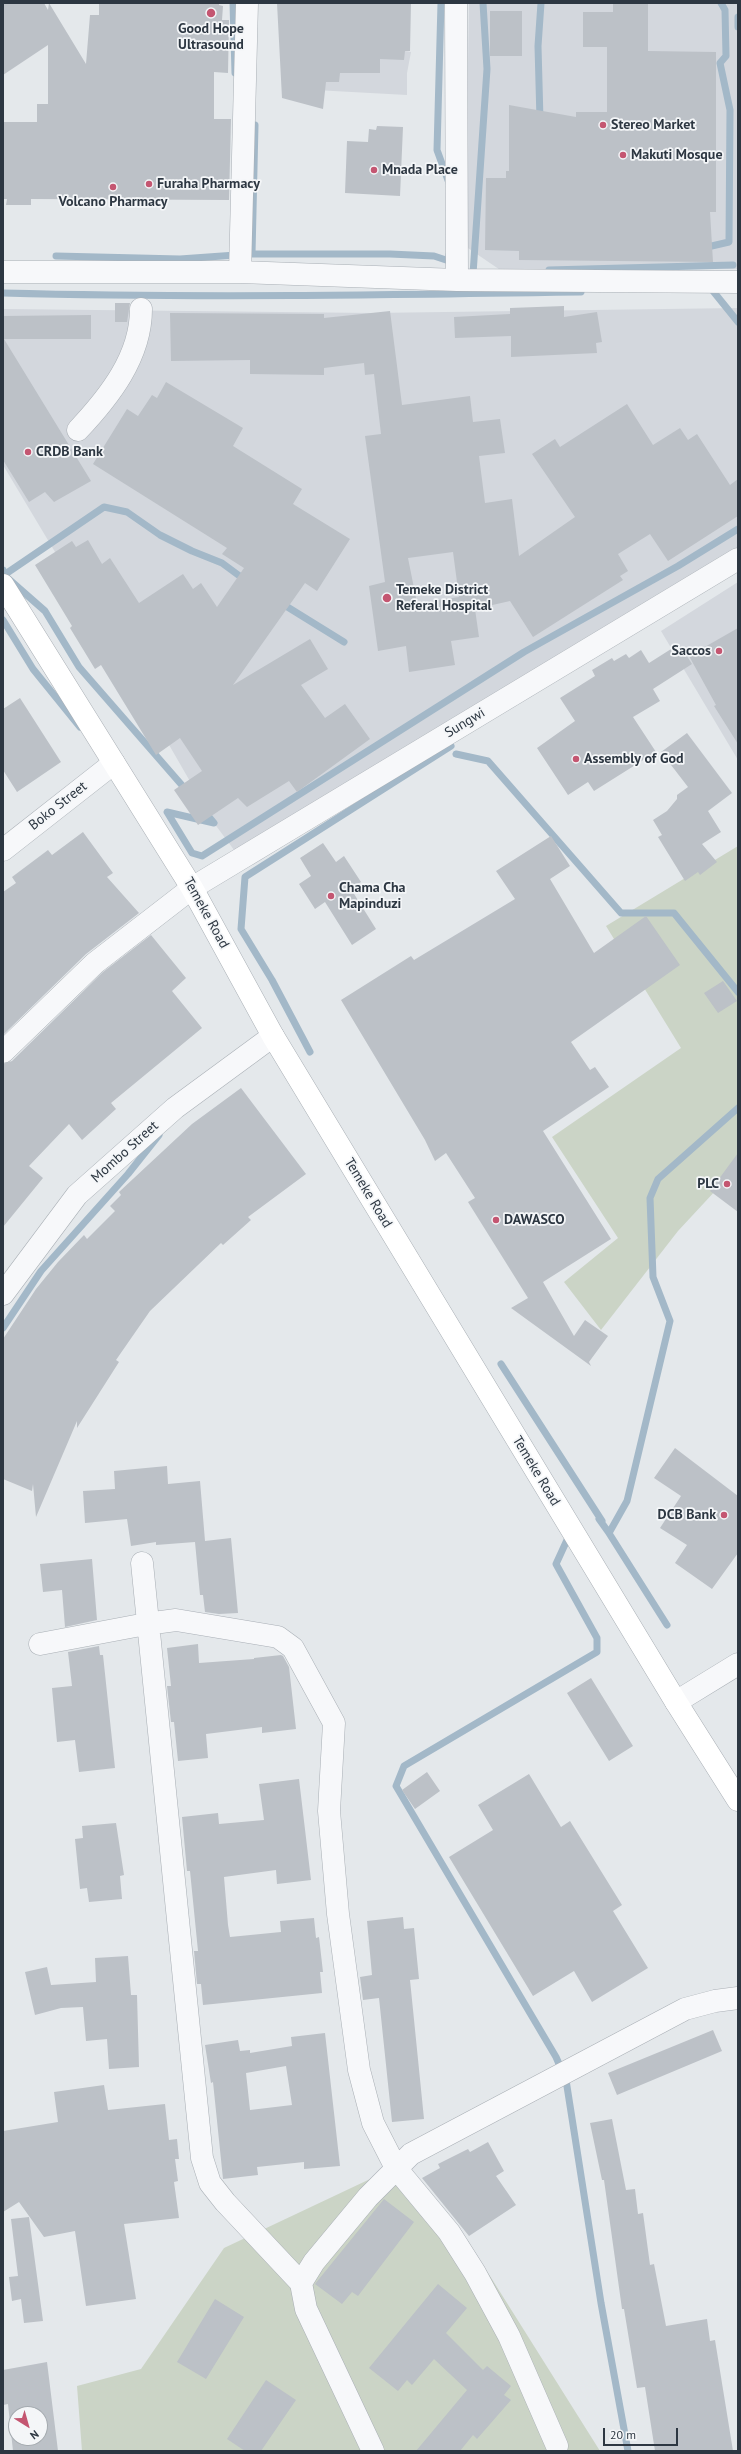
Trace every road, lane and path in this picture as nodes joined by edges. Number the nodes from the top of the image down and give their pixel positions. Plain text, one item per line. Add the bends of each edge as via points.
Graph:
1 (247, 3) edge
2 (456, 3) edge
3 (3, 272) edge
4 (240, 272) junction
5 (457, 280) junction
6 (738, 282) edge
7 (140, 310) dead end
8 (78, 430) dead end
9 (738, 559) edge
10 (3, 585) edge
11 (114, 763) junction
12 (3, 850) edge
13 (192, 888) junction
14 (273, 1036) junction
15 (3, 1052) edge
16 (3, 1294) edge
17 (142, 1564) dead end
18 (146, 1624) junction
19 (40, 1644) dead end
20 (738, 1664) edge
21 (676, 1702) junction
22 (738, 1800) edge
23 (738, 1998) edge
24 (396, 2168) junction
25 (301, 2284) junction
26 (557, 2446) dead end
27 (373, 2451) edge

1 - 4 street
2 - 5 street
3 - 4 street
4 - 5 street
5 - 6 street
7 - 8 street via 140,324 120,379 102,405
9 - 13 street, Sungwi
10 - 11 street, Temeke Road
11 - 12 street, Boko Street
11 - 13 street, Temeke Road
13 - 14 street, Temeke Road
13 - 15 street, Sungwi via 95,963
14 - 16 street, Mombo Street via 175,1108 77,1195
14 - 21 street, Temeke Road
17 - 18 street
18 - 19 street
18 - 24 street via 176,1620 278,1637 293,1648 334,1723 329,1811 338,1914 358,2070 373,2124
18 - 25 street via 202,2158 210,2183
20 - 21 street
21 - 22 street, Temeke Road
23 - 24 street via 685,2009 426,2145
24 - 25 street via 368,2197 314,2262
24 - 26 street via 449,2232 476,2273 509,2336
25 - 27 street via 306,2309

